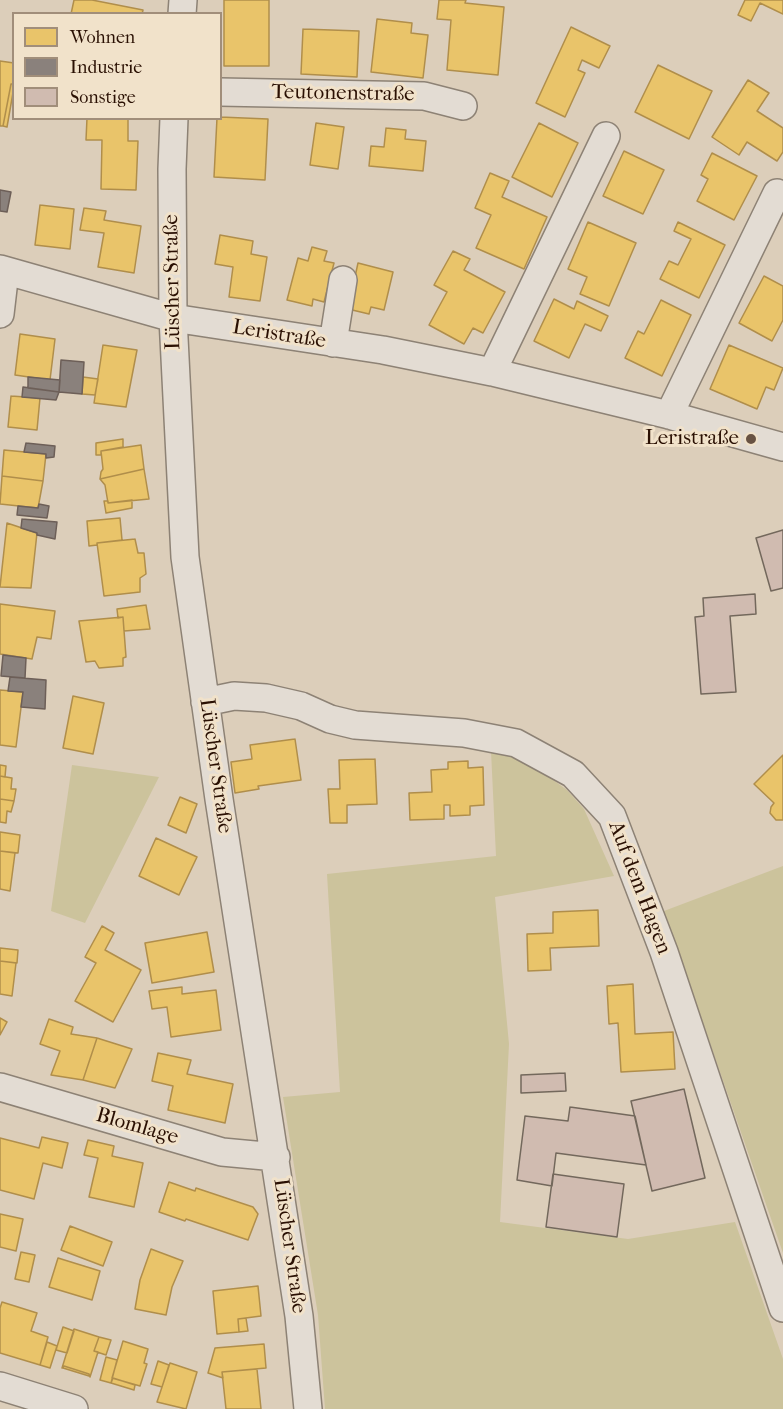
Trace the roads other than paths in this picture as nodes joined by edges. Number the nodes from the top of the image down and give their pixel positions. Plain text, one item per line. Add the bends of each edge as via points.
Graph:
1 (222, 92) edge
2 (463, 106) dead end
3 (174, 120) edge
4 (606, 136) dead end
5 (777, 193) dead end
6 (2, 270) edge
7 (343, 280) dead end
8 (0, 314) edge
9 (173, 318) junction
10 (333, 343) junction
11 (492, 372) junction
12 (669, 415) junction
13 (783, 447) edge
14 (205, 702) junction
15 (0, 1087) edge
16 (276, 1156) junction
17 (783, 1308) edge
18 (0, 1386) edge
19 (74, 1409) edge
20 (308, 1409) edge

1 - 2 street, Teutonenstraße via 424,96
3 - 9 street, Lüscher Straße
4 - 11 street
5 - 12 street
6 - 8 street
6 - 9 street, Leristraße
7 - 10 street
9 - 10 street, Leristraße
9 - 14 street, Lüscher Straße via 185,557
10 - 11 street, Leristraße
11 - 12 street, Leristraße
12 - 13 street, Leristraße
14 - 16 street, Lüscher Straße
14 - 17 street, Auf dem Hagen via 234,696 266,698 355,725 464,734 516,743 573,774 612,816 664,952
15 - 16 street, Blomlage via 222,1152
16 - 20 street, Lüscher Straße
18 - 19 street

